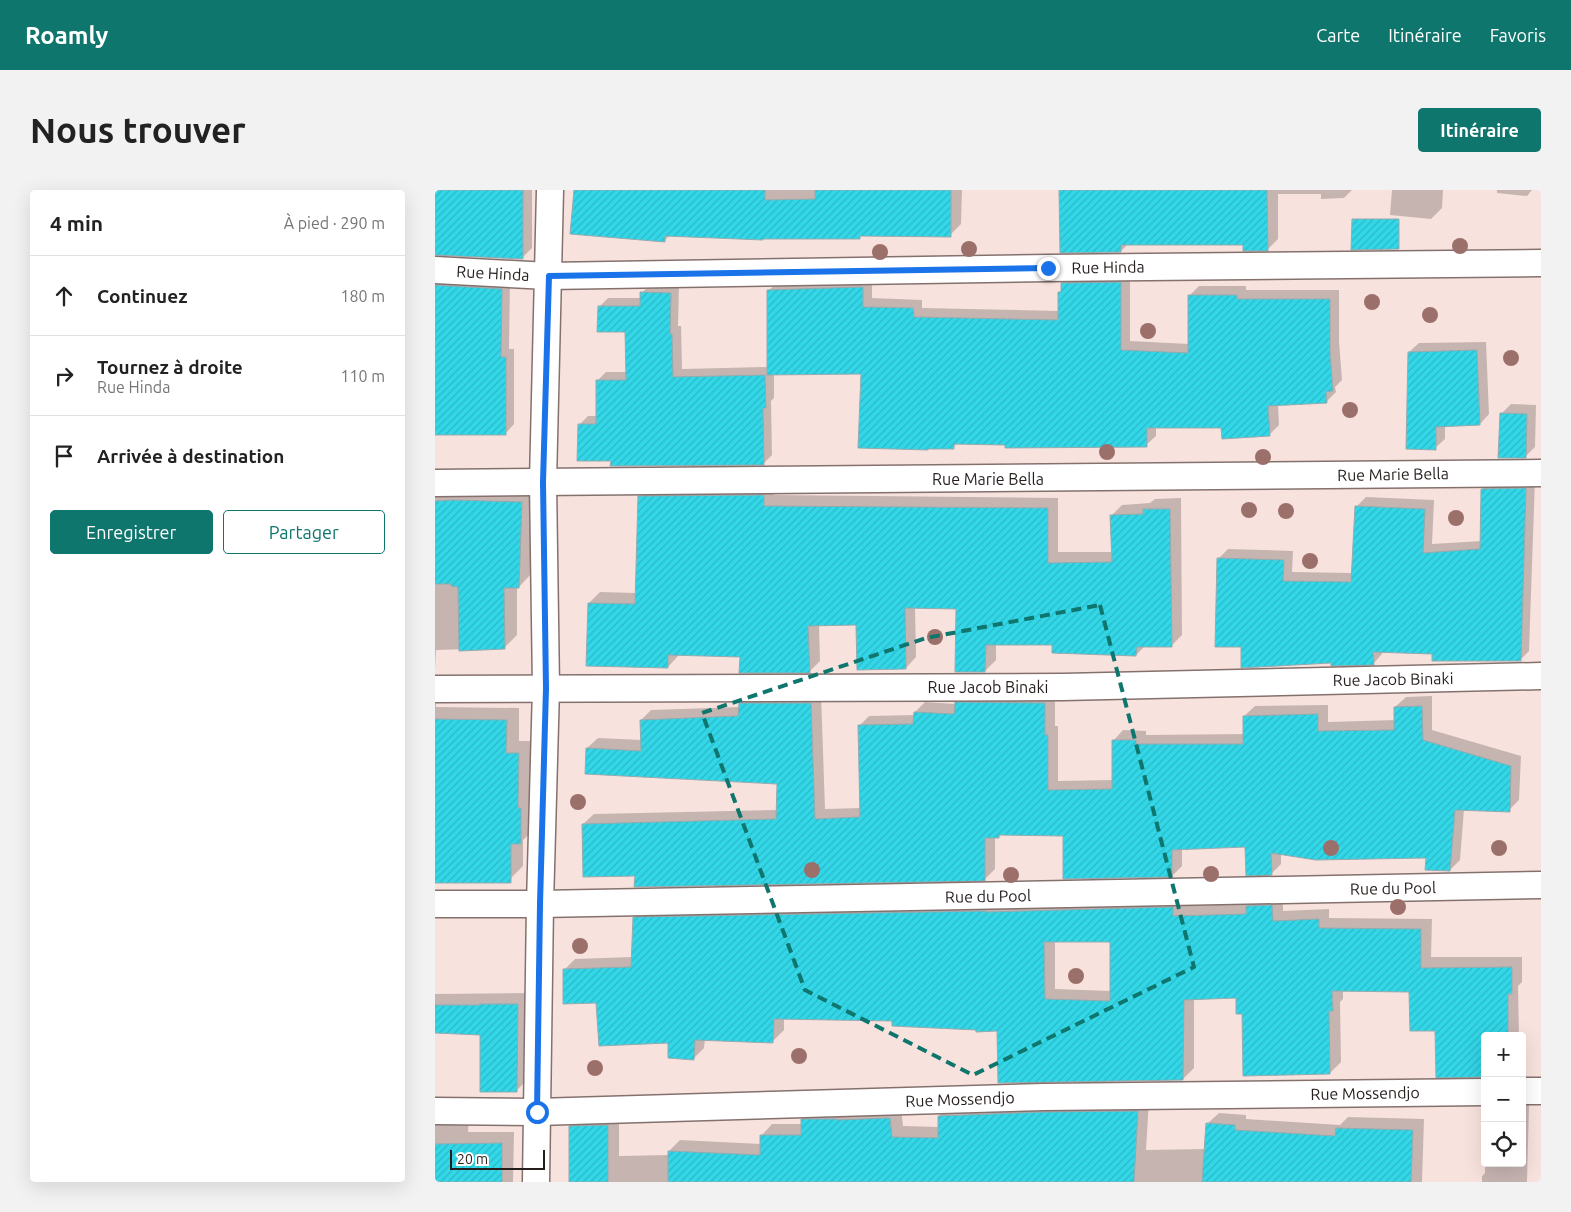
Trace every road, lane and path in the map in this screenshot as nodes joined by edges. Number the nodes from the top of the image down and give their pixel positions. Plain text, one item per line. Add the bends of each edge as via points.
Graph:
1 (550, 190) edge
2 (1541, 263) edge
3 (435, 270) edge
4 (549, 276) junction
5 (1541, 473) edge
6 (543, 482) junction
7 (435, 483) edge
8 (1541, 676) edge
9 (546, 688) junction
10 (435, 689) edge
11 (1541, 885) edge
12 (435, 904) edge
13 (540, 904) junction
14 (1526, 1091) edge
15 (1541, 1091) edge
16 (1481, 1092) edge
17 (435, 1111) edge
18 (537, 1112) junction
19 (537, 1182) edge

1 - 4 street
2 - 4 street, Rue Hinda
3 - 4 street, Rue Hinda
4 - 6 street
5 - 6 street, Rue Marie Bella
6 - 7 street, Rue Marie Bella
6 - 9 street
8 - 9 street, Rue Jacob Binaki via 1063,687
9 - 10 street, Rue Jacob Binaki
9 - 13 street
11 - 13 street, Rue du Pool
12 - 13 street, Rue du Pool
13 - 18 street
14 - 15 street
16 - 18 street, Rue Mossendjo via 1044,1097
17 - 18 street, Rue Mossendjo
18 - 19 street

